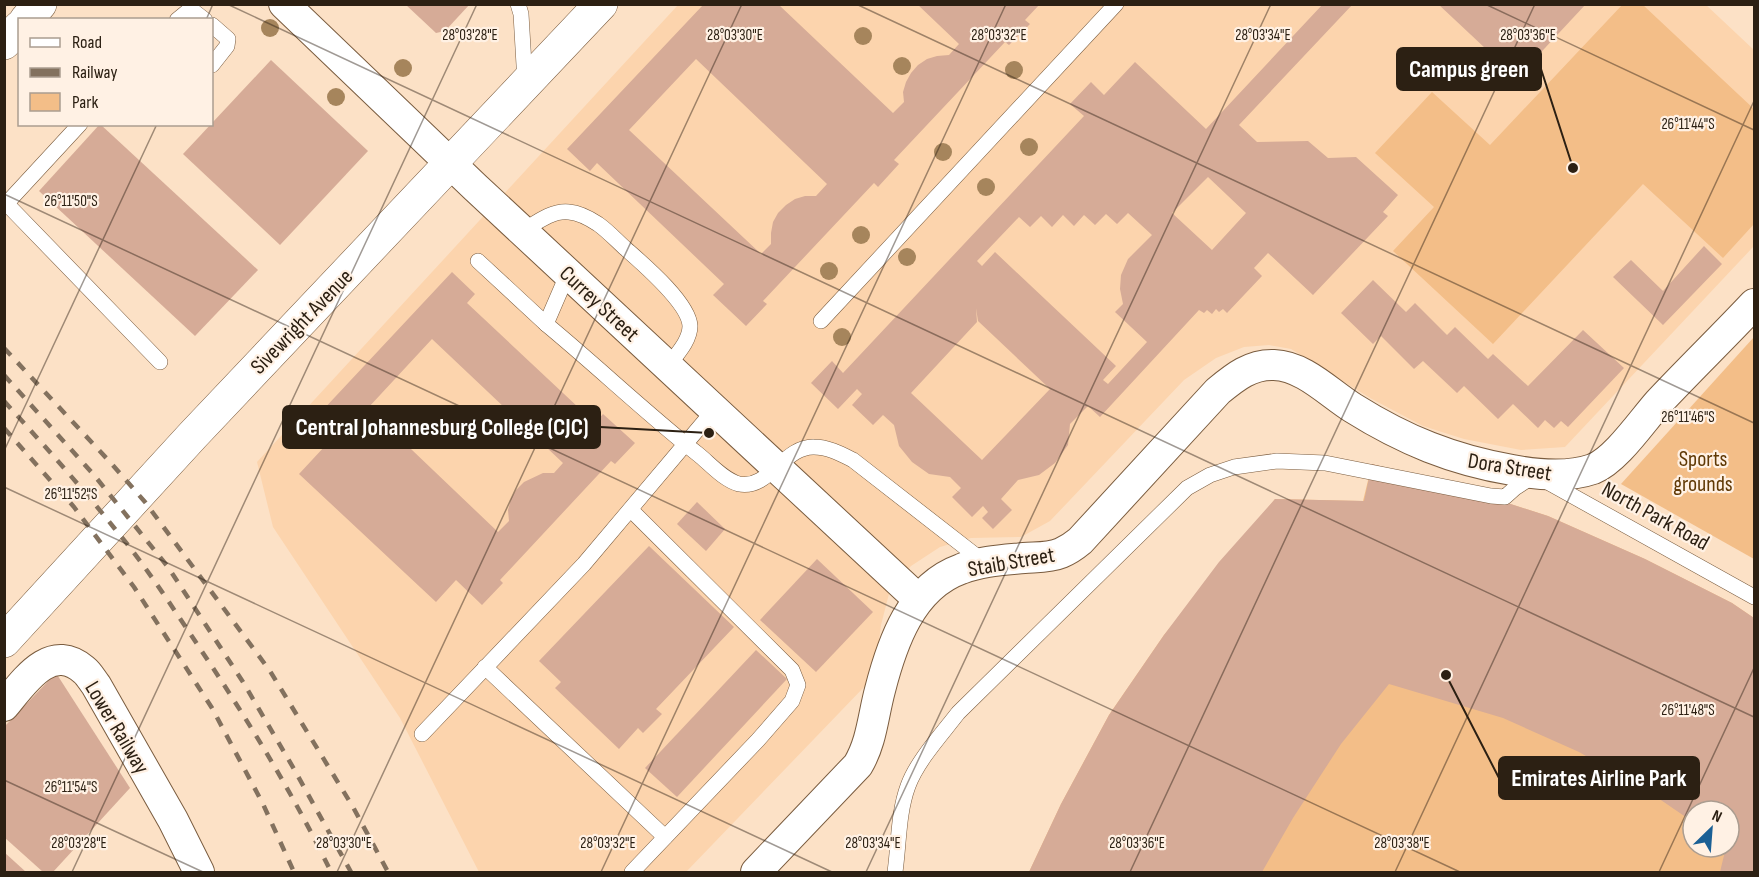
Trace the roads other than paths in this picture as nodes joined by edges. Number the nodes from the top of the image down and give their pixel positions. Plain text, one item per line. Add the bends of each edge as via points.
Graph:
1 (40, 4) edge
2 (284, 4) edge
3 (518, 4) edge
4 (601, 4) edge
5 (1116, 4) edge
6 (28, 18) edge
7 (179, 18) edge
8 (203, 18) edge
9 (213, 26) edge
10 (18, 29) edge
11 (4, 43) edge
12 (213, 64) edge
13 (526, 85) junction
14 (78, 126) edge
15 (451, 164) junction
16 (6, 202) edge
17 (523, 231) junction
18 (478, 261) dead end
19 (568, 273) junction
20 (1755, 304) edge
21 (821, 321) dead end
22 (546, 324) junction
23 (160, 362) dead end
24 (668, 366) junction
25 (1255, 367) joint
26 (714, 410) junction
27 (685, 444) junction
28 (776, 467) junction
29 (1535, 475) junction
30 (631, 510) junction
31 (984, 562) junction
32 (1755, 597) edge
33 (918, 599) junction
34 (4, 640) edge
35 (485, 667) junction
36 (4, 706) edge
37 (422, 734) dead end
38 (665, 837) junction
39 (200, 873) edge
40 (632, 873) edge
41 (756, 873) edge
42 (895, 873) edge

1 - 6 main road
2 - 15 street, Currey Street
3 - 13 lane
4 - 13 main road, Sivewright Avenue
5 - 21 lane
7 - 8 lane via 192,10
9 - 12 lane via 228,39
10 - 11 main road
13 - 15 main road, Sivewright Avenue
14 - 16 lane
15 - 17 street, Currey Street
15 - 34 main road, Sivewright Avenue
16 - 23 lane
17 - 19 street, Currey Street
17 - 24 lane via 551,214 582,214 600,225 656,277 682,307 690,323 685,342
18 - 22 lane
19 - 22 lane
19 - 24 street, Currey Street
20 - 29 street, Dora Street via 1658,403 1612,457 1576,473
22 - 27 lane
24 - 26 street, Currey Street
25 - 29 street, Dora Street via 1291,368 1390,429 1434,450 1478,464
25 - 31 street, Staib Street via 1234,377 1218,391 1080,541 1059,554
26 - 27 lane
26 - 28 street, Currey Street
27 - 28 lane via 739,484 762,479
27 - 30 lane
28 - 31 lane via 805,448 832,450 853,460
28 - 33 street, Currey Street
29 - 32 lane, North Park Road
29 - 42 lane via 1505,497 1324,463 1277,461 1234,467 1187,488 958,713 909,783
30 - 35 lane
30 - 38 lane via 792,670 798,685 792,701
31 - 33 street, Staib Street via 959,569
33 - 41 street, Staib Street via 892,650 862,759
35 - 37 lane
35 - 38 lane
36 - 39 street, Lower Railway via 30,676 50,661 62,660 84,670 102,695
38 - 40 lane

